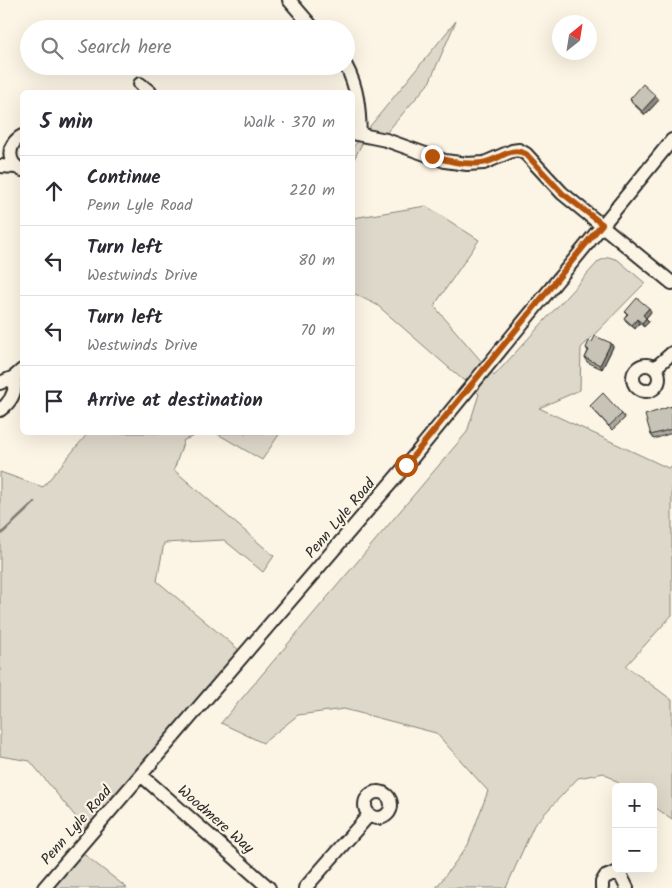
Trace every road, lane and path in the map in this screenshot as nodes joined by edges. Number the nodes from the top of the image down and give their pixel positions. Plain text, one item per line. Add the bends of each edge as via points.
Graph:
1 (289, 0) edge
2 (306, 20) edge
3 (350, 75) edge
4 (356, 134) edge
5 (20, 137) edge
6 (672, 140) edge
7 (0, 166) edge
8 (19, 168) edge
9 (602, 224) junction
10 (672, 283) edge
11 (672, 353) edge
12 (655, 368) dead end
13 (18, 374) edge
14 (0, 383) edge
15 (0, 410) edge
16 (141, 775) junction
17 (369, 815) dead end
18 (44, 888) edge
19 (269, 888) edge
20 (305, 888) edge
21 (602, 888) edge
22 (627, 888) edge

1 - 2 street
3 - 4 street via 359,103
4 - 9 street via 386,140 445,161 467,164 484,163 519,150 562,193
5 - 8 street via 11,148 10,157
6 - 9 street, Penn Lyle Road
7 - 8 street
9 - 10 street
9 - 16 street, Penn Lyle Road via 414,456
11 - 12 street
13 - 14 street
13 - 15 street via 11,399
16 - 18 street, Penn Lyle Road
16 - 19 street, Woodmere Way
17 - 20 street
21 - 22 street via 605,877 614,873 624,879

